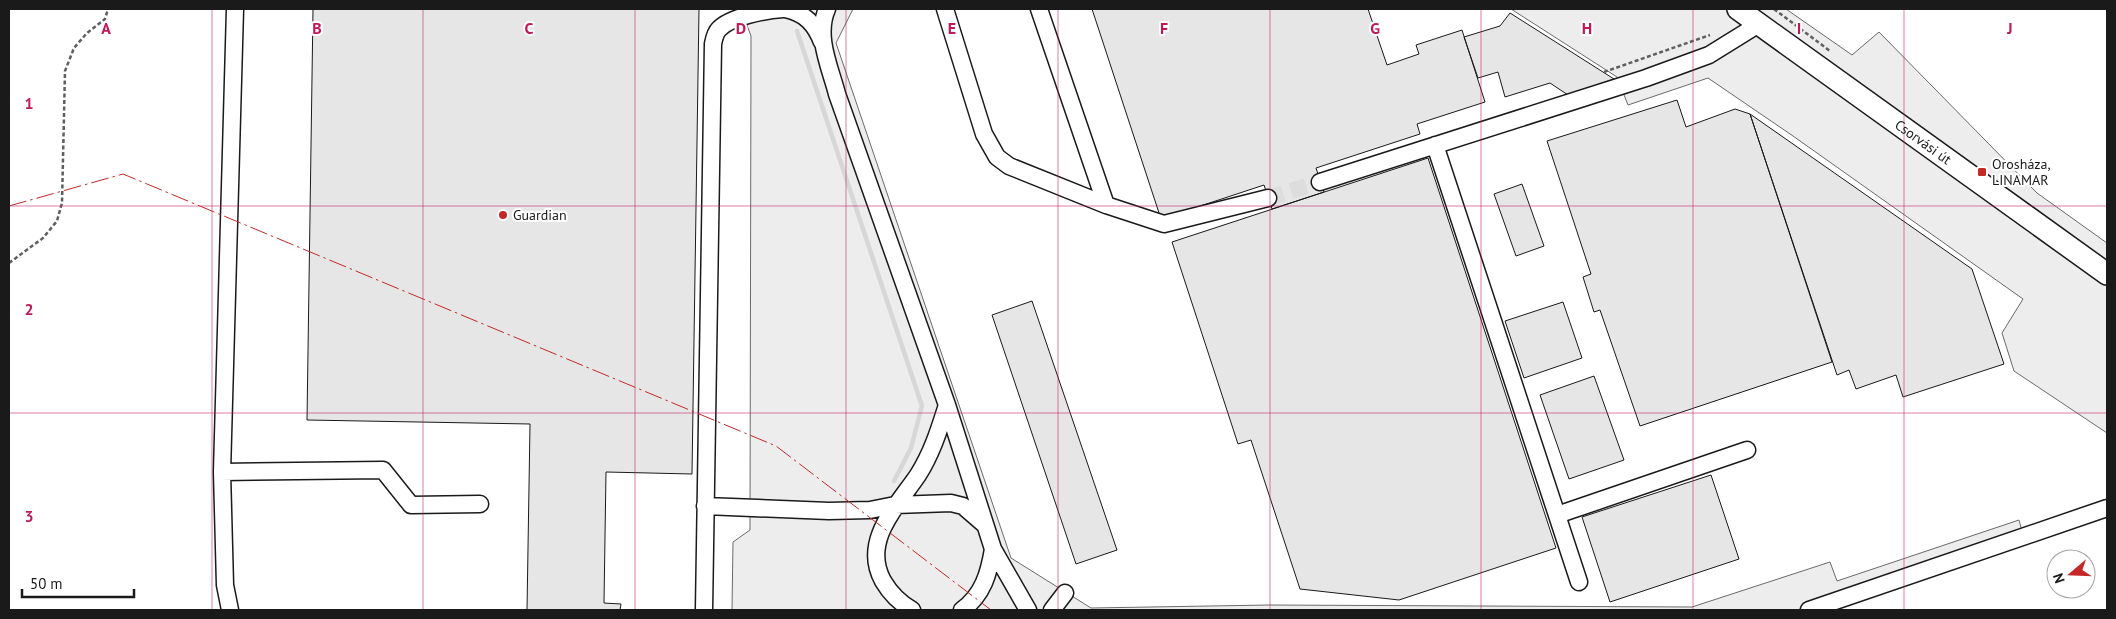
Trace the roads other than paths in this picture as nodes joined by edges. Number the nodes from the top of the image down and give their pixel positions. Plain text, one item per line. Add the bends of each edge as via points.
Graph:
1 (235, 9) edge
2 (776, 9) edge
3 (827, 9) edge
4 (945, 9) edge
5 (1039, 9) edge
6 (1738, 9) edge
7 (1759, 24) junction
8 (823, 44) junction
9 (1435, 145) junction
10 (1320, 182) tunnel mouth
11 (1268, 198) tunnel mouth
12 (1106, 205) junction
13 (2107, 272) edge
14 (947, 405) junction
15 (1747, 450) dead end
16 (222, 472) junction
17 (480, 504) dead end
18 (895, 505) junction
19 (705, 506) junction
20 (2107, 508) edge
21 (1557, 515) junction
22 (985, 525) junction
23 (993, 549) junction
24 (1580, 582) dead end
25 (1065, 593) dead end
26 (230, 610) edge
27 (704, 610) edge
28 (912, 610) edge
29 (962, 610) edge
30 (1028, 610) edge
31 (1052, 610) edge
32 (1809, 610) edge

1 - 16 street
2 - 8 street via 807,18
2 - 19 street via 723,26 716,32 712,44
3 - 8 street
4 - 12 street via 984,134 997,157 1009,166
5 - 12 street
6 - 7 main road, Csorvási út
7 - 9 street via 1709,54 1646,78
7 - 13 main road, Csorvási út
8 - 14 street via 837,94
9 - 10 street
9 - 21 street
11 - 12 street via 1164,224
14 - 18 street via 934,446 918,475
14 - 22 street
15 - 21 street
16 - 17 street via 383,470 410,505
16 - 26 street via 225,584
18 - 19 street via 870,510
18 - 22 street via 950,503 963,506
18 - 28 street via 878,536 877,564 893,596
19 - 27 street
20 - 32 street
21 - 24 street
22 - 23 street
23 - 29 street via 986,581
23 - 30 street
25 - 31 street

